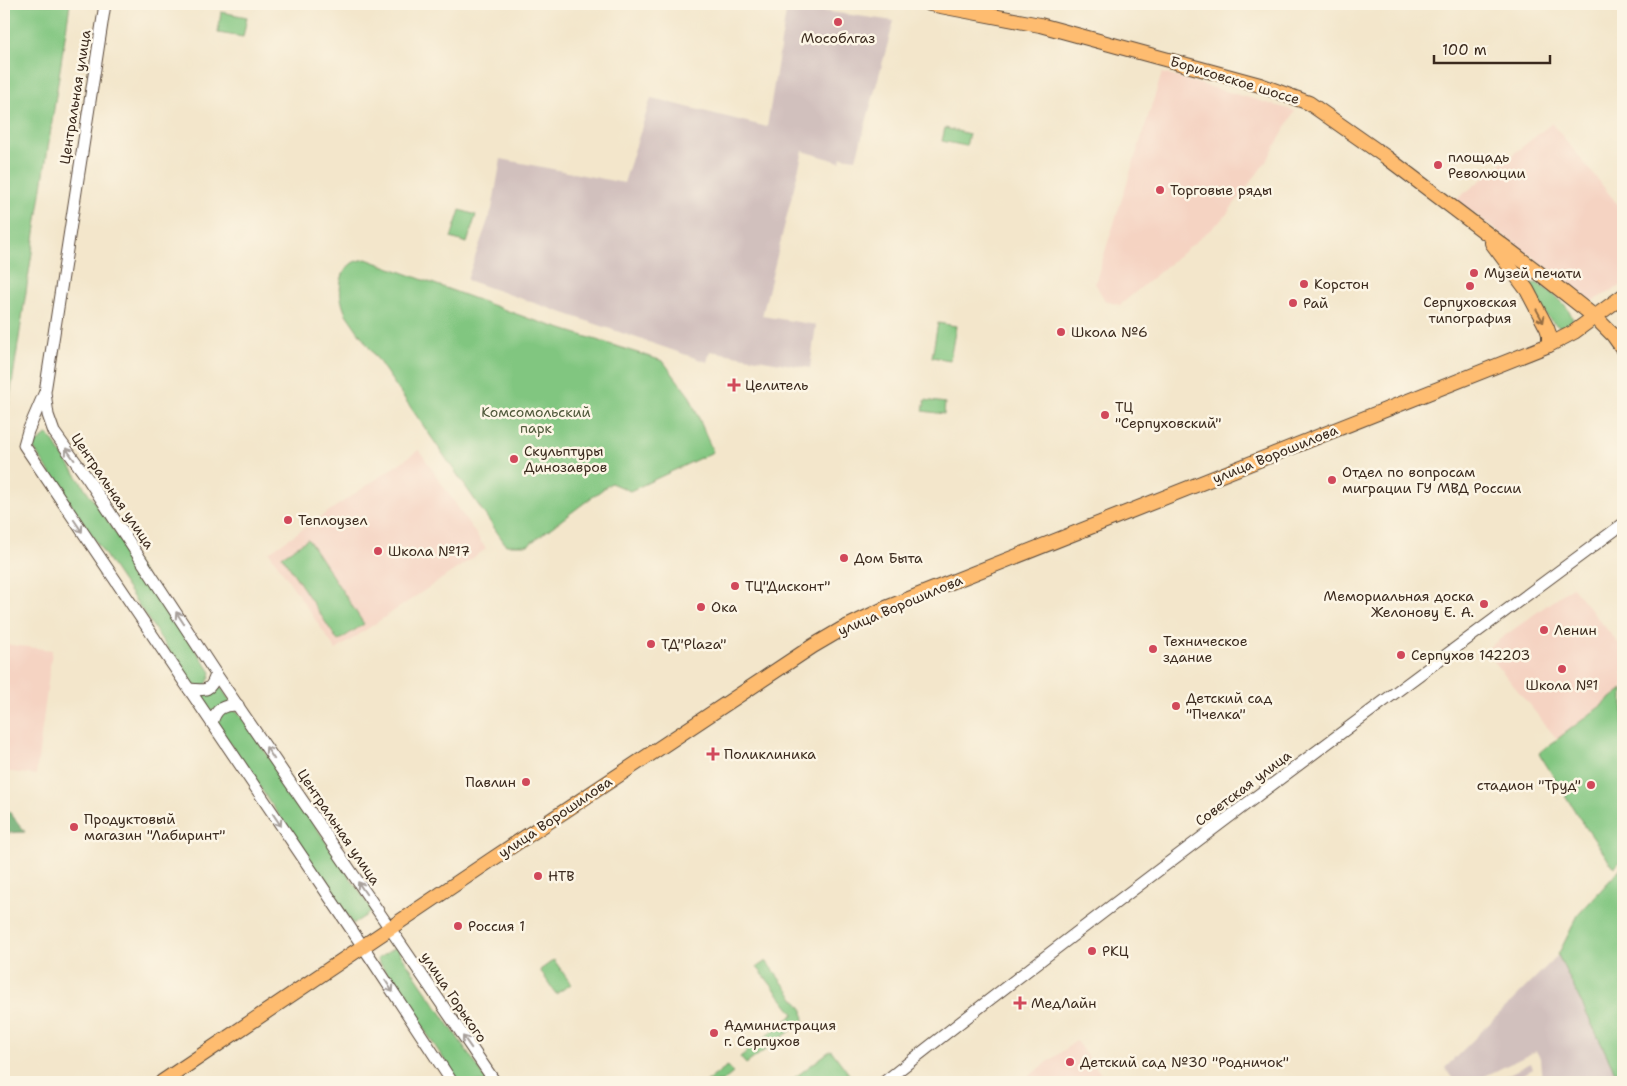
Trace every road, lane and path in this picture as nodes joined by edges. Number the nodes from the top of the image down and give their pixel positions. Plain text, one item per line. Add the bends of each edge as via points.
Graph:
1 (105, 4) edge
2 (930, 4) edge
3 (1484, 232) junction
4 (1543, 276) junction
5 (1527, 290) junction
6 (1623, 296) edge
7 (1594, 317) junction
8 (1549, 345) junction
9 (1623, 349) edge
10 (45, 392) junction
11 (28, 432) junction
12 (54, 432) junction
13 (1623, 524) edge
14 (216, 674) junction
15 (189, 689) junction
16 (238, 705) junction
17 (212, 723) junction
18 (389, 928) junction
19 (362, 946) junction
20 (162, 1082) edge
21 (452, 1082) edge
22 (495, 1082) edge
23 (884, 1082) edge

1 - 10 street, Центральная улица
2 - 3 main road, Борисовское шоссе via 1040,25 1300,98 1386,157
3 - 4 main road, Борисовское шоссе
3 - 5 main road
4 - 5 main road via 1530,280
4 - 7 main road, Борисовское шоссе
5 -> 8 main road via 1547,328
6 - 7 main road, улица Ворошилова
7 - 8 main road, улица Ворошилова
7 - 9 main road, Борисовское шоссе
8 - 18 main road, улица Ворошилова via 849,625
10 - 11 street
10 - 12 street, Центральная улица
11 - 12 street via 38,427
11 -> 15 street via 24,445
14 -> 12 street, Центральная улица
13 - 23 street, Советская улица via 1111,906
14 - 15 street via 210,688 202,691
14 - 16 street, Центральная улица
15 - 17 street
16 - 17 street via 222,708 214,714
18 -> 16 street, Центральная улица
17 -> 19 street
18 - 19 main road, улица Ворошилова
22 -> 18 street, улица Горького
19 - 20 main road, улица Ворошилова
19 -> 21 street

